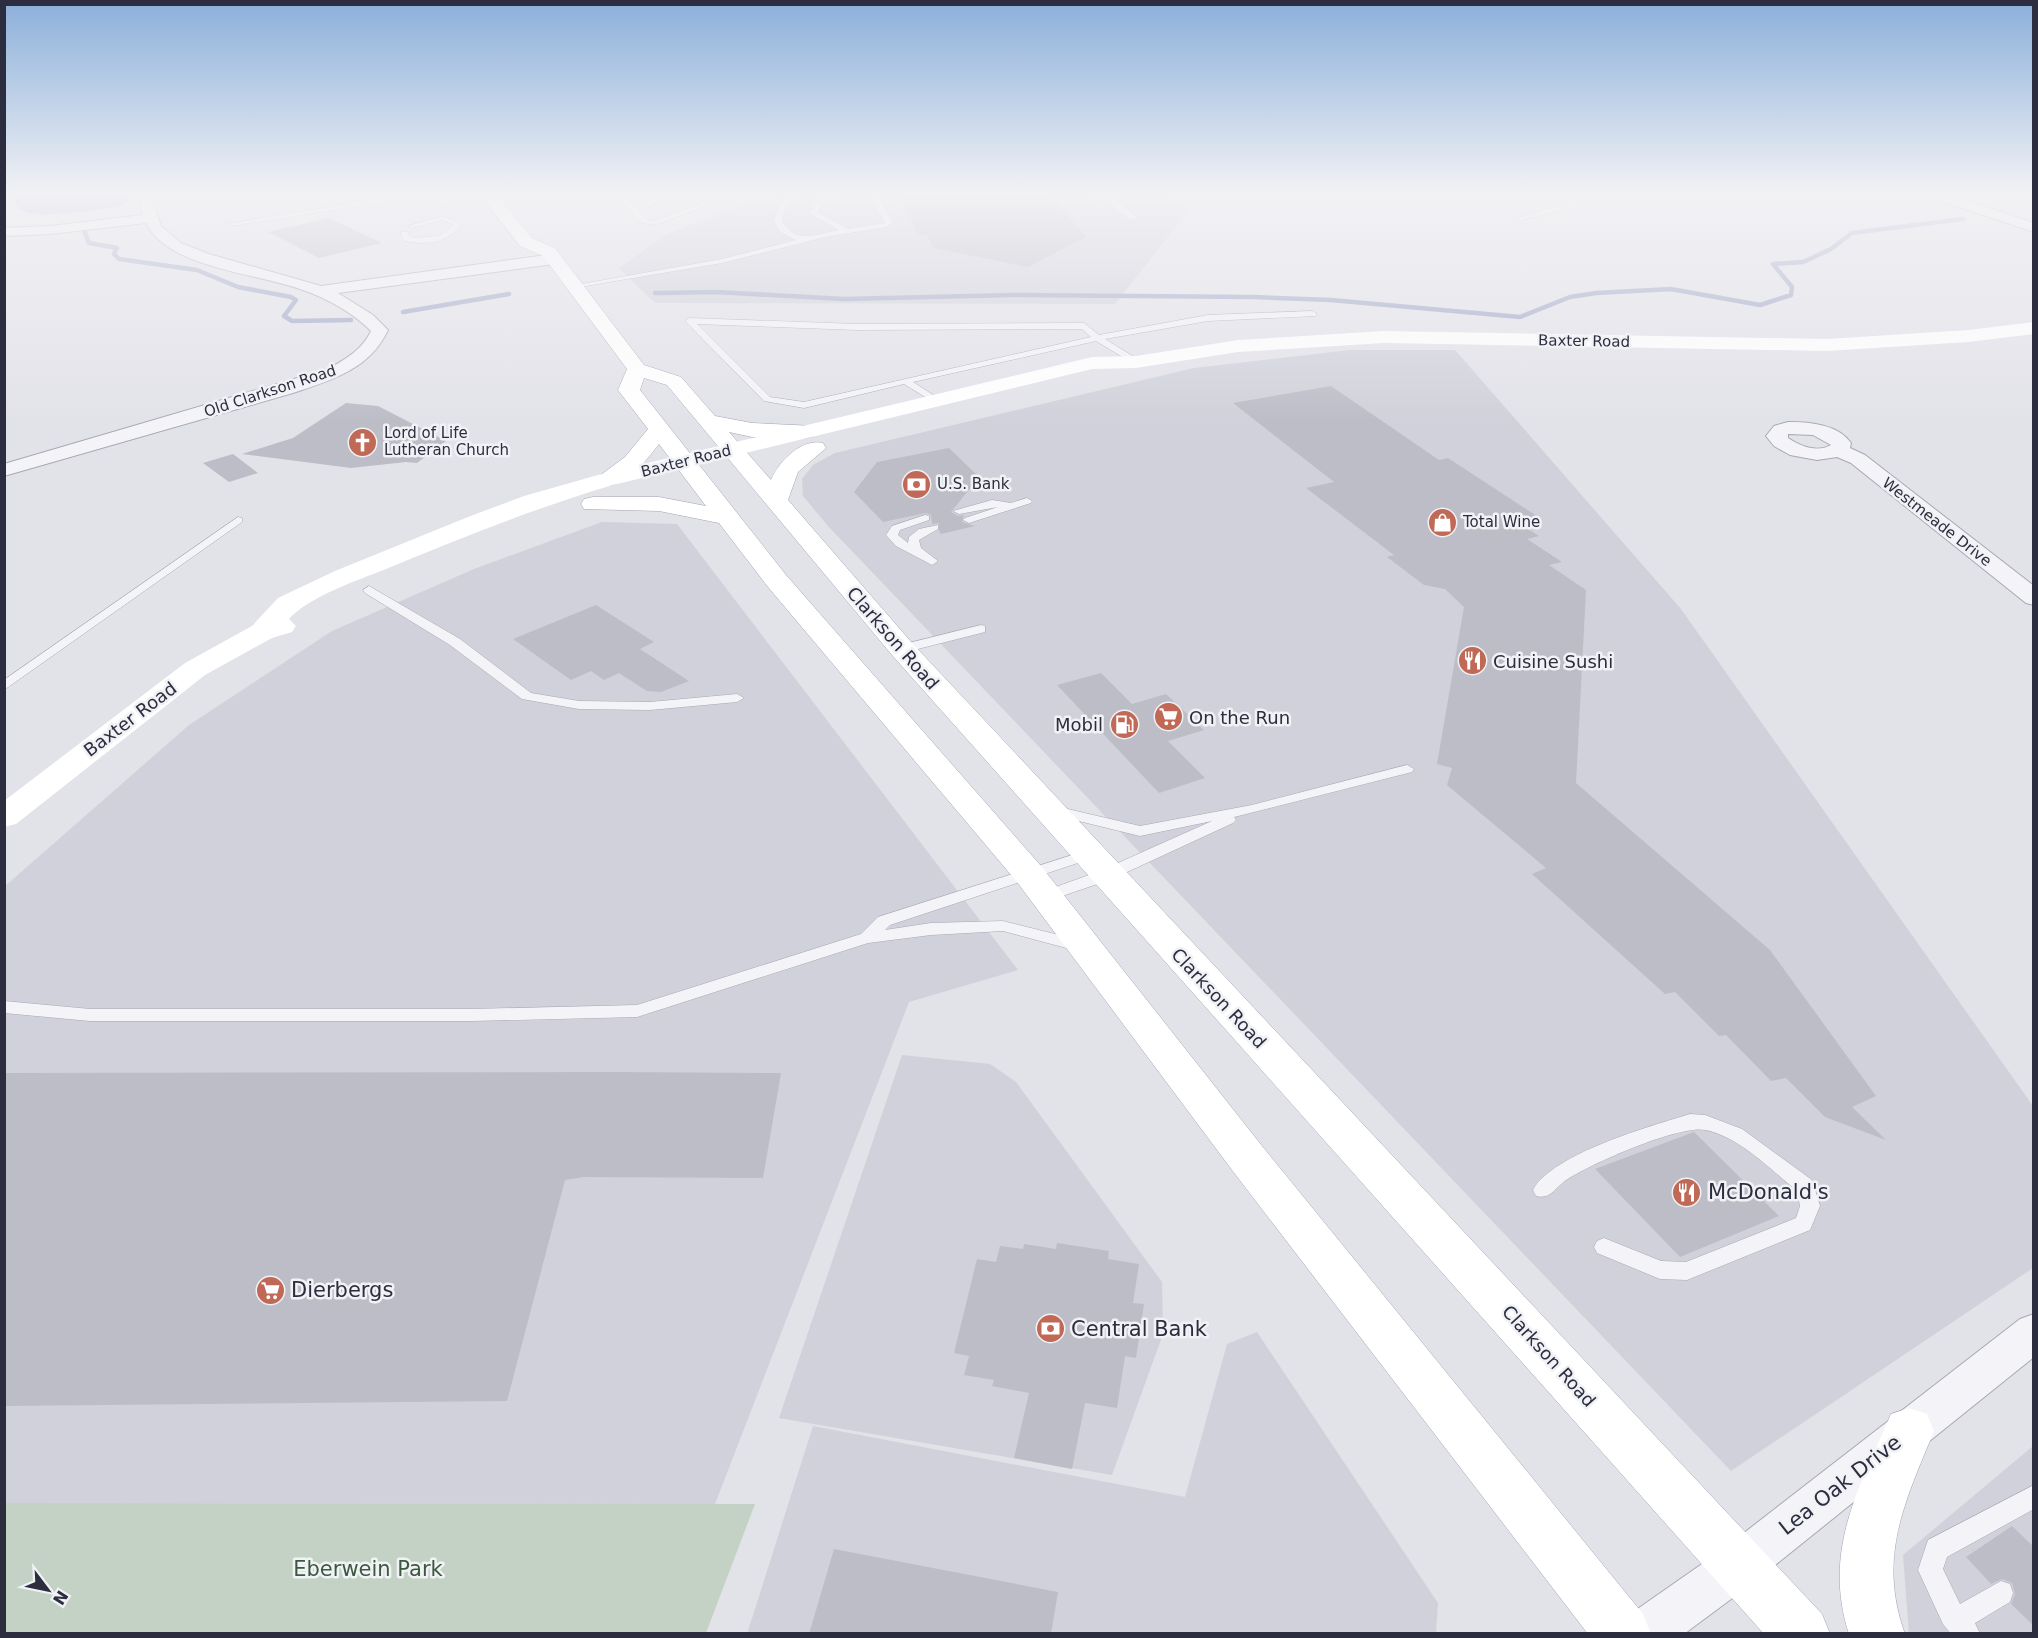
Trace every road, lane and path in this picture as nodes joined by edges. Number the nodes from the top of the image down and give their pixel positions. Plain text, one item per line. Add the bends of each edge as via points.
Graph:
1 (243, 268) edge
2 (444, 268) edge
3 (564, 268) edge
4 (678, 268) edge
5 (574, 286) junction
6 (318, 291) junction
7 (1313, 314) dead end
8 (2034, 328) edge
9 (1097, 338) junction
10 (1136, 362) junction
11 (637, 369) junction
12 (905, 381) junction
13 (935, 400) junction
14 (708, 421) junction
15 (659, 429) junction
16 (811, 439) junction
17 (1838, 450) dead end
18 (739, 457) junction
19 (689, 469) junction
20 (4, 470) edge
21 (606, 480) junction
22 (776, 501) junction
23 (1027, 501) dead end
24 (593, 504) junction
25 (1015, 504) junction
26 (959, 511) dead end
27 (726, 517) junction
28 (925, 518) dead end
29 (238, 520) dead end
30 (969, 520) dead end
31 (934, 527) dead end
32 (916, 550) junction
33 (932, 561) dead end
34 (369, 590) junction
35 (2034, 598) edge
36 (981, 629) dead end
37 (262, 632) junction
38 (902, 650) junction
39 (4, 686) edge
40 (737, 698) dead end
41 (1407, 769) dead end
42 (1046, 809) junction
43 (1252, 809) junction
44 (4, 817) edge
45 (1097, 865) junction
46 (1037, 886) junction
47 (867, 938) junction
48 (1084, 947) junction
49 (4, 1007) edge
50 (1543, 1190) dead end
51 (1604, 1247) dead end
52 (2034, 1332) edge
53 (1910, 1431) junction
54 (2034, 1496) edge
55 (1738, 1566) junction
56 (2001, 1593) dead end
57 (1962, 1627) edge
58 (1623, 1634) edge
59 (1643, 1634) edge
60 (1802, 1634) edge
61 (1877, 1634) edge

1 - 6 street, Old Clarkson Road
2 - 6 street
3 - 5 main road
4 - 5 lane
5 - 11 main road
6 - 20 street, Old Clarkson Road via 356,308 380,330 373,345 334,373
7 - 9 lane via 1208,318
8 - 10 main road, Baxter Road via 1827,345 1384,337 1238,346
9 - 10 lane
9 - 12 lane
9 - 12 lane via 1084,326 857,327 689,321 768,399 804,405
10 - 13 main road, Baxter Road via 1092,363
10 - 16 main road, Baxter Road via 1106,376
11 - 14 main road, Clarkson Road via 674,381
11 - 15 main road via 629,390
12 - 13 lane
13 - 16 main road, Baxter Road
14 - 16 main road
14 - 18 main road, Clarkson Road
15 - 19 main road
15 - 21 main road via 633,462
16 - 18 main road, Baxter Road
16 - 22 main road via 787,469
17 - 35 street, Westmeade Drive via 1858,459
18 - 19 main road, Baxter Road
18 - 22 main road, Clarkson Road
19 - 21 main road, Baxter Road
19 - 24 main road, Baxter Road
19 - 27 main road
21 - 37 main road, Baxter Road via 533,501 344,577 288,604
22 - 38 main road, Clarkson Road
23 - 25 lane
24 - 27 main road via 659,504
24 - 34 main road, Baxter Road via 490,539
25 - 26 lane via 992,503
25 - 30 lane
27 - 46 main road via 812,624
28 - 32 lane via 896,528 892,535 900,544
29 - 39 lane
31 - 32 lane via 913,539
32 - 33 lane
34 - 37 main road, Baxter Road via 315,616
34 - 40 lane via 455,642 527,696 579,705 650,706
36 - 38 lane
37 - 44 main road, Baxter Road via 195,669
38 - 42 main road, Clarkson Road
41 - 43 lane
42 - 43 lane via 1140,831
42 - 45 main road, Clarkson Road
43 - 45 lane
45 - 46 lane
45 - 46 lane
45 - 55 main road, Clarkson Road
46 - 47 lane via 884,921
46 - 48 main road
47 - 48 lane via 931,929 1002,926
47 - 49 lane via 637,1011 90,1015
48 - 58 main road
50 - 51 lane via 1565,1168 1690,1121 1707,1120 1726,1128 1805,1186 1810,1197 1811,1213 1803,1224 1687,1271 1660,1270
52 - 53 street, Lea Oak Drive
53 - 55 street, Lea Oak Drive
53 - 61 main road via 1872,1521 1864,1573 1870,1618
54 - 57 lane via 1937,1548 1930,1570
55 - 59 street, Lea Oak Drive
55 - 60 main road, Clarkson Road
56 - 57 lane

